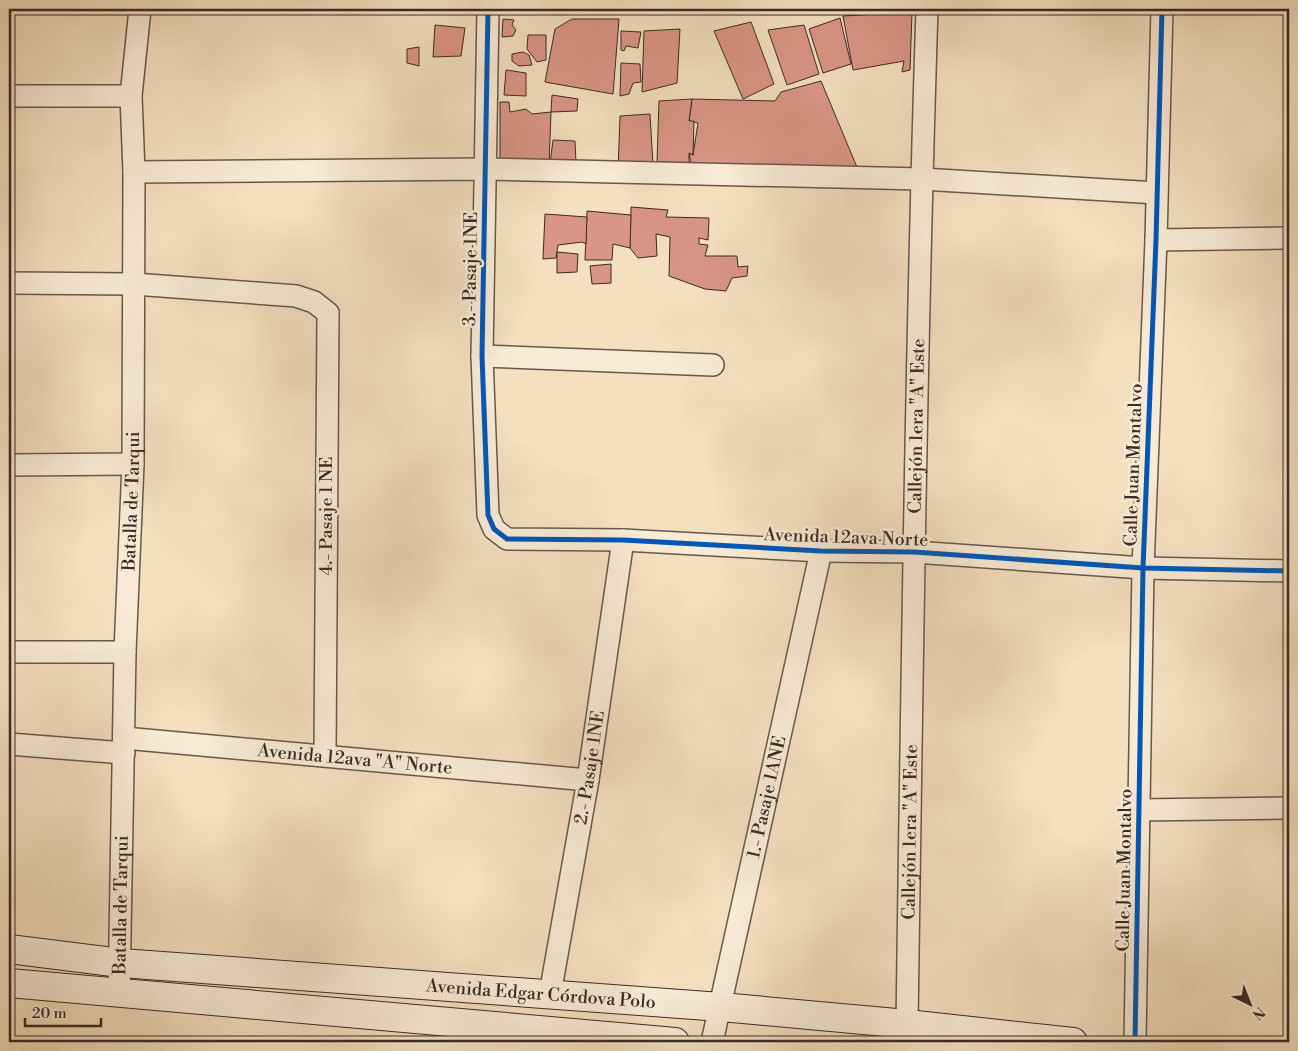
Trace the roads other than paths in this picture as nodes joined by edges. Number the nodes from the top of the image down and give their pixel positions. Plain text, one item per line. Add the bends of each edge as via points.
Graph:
1 (140, 9) edge
2 (488, 9) edge
3 (927, 9) edge
4 (1162, 9) edge
5 (9, 96) edge
6 (131, 96) junction
7 (485, 169) junction
8 (134, 172) junction
9 (922, 179) junction
10 (1157, 193) junction
11 (1289, 238) edge
12 (1156, 240) junction
13 (9, 283) edge
14 (134, 284) junction
15 (482, 356) junction
16 (713, 365) dead end
17 (133, 464) junction
18 (9, 465) edge
19 (494, 529) joint
20 (623, 540) junction
21 (821, 552) junction
22 (914, 552) junction
23 (1142, 568) junction
24 (1289, 570) edge
25 (9, 652) edge
26 (125, 652) junction
27 (9, 744) edge
28 (124, 745) junction
29 (324, 755) junction
30 (588, 780) junction
31 (1289, 808) edge
32 (1138, 810) junction
33 (9, 949) edge
34 (121, 963) junction
35 (9, 982) edge
36 (120, 993) junction
37 (550, 994) junction
38 (721, 1007) junction
39 (907, 1024) junction
40 (675, 1042) edge
41 (712, 1042) edge
42 (1073, 1042) edge
43 (1135, 1042) edge

1 - 6 street, Batalla de Tarqui
2 - 7 street, 3.- Pasaje 1NE
3 - 9 street, Callejón 1era "A" Este
4 - 10 street, Calle Juan Montalvo
5 - 6 street
6 - 8 street, Batalla de Tarqui
7 - 8 street
7 - 9 street
7 - 15 street, 3.- Pasaje 1NE
8 - 14 street, Batalla de Tarqui
9 - 10 street
9 - 22 street, Callejón 1era "A" Este
10 - 12 street, Calle Juan Montalvo
11 - 12 street
12 - 23 street, Calle Juan Montalvo
13 - 14 street
14 - 17 street, Batalla de Tarqui
14 - 29 street, 4.- Pasaje 1 NE via 296,296 314,302 328,313
15 - 16 street
15 - 19 street, 3.- Pasaje 1NE via 488,515
17 - 18 street
17 - 26 street, Batalla de Tarqui
19 - 20 street, Avenida 12ava Norte via 507,539
20 - 21 street, Avenida 12ava Norte
20 - 30 street, 2.- Pasaje 1NE
21 - 22 street, Avenida 12ava Norte
21 - 38 street, 1.- Pasaje 1ANE
22 - 23 street, Avenida 12ava Norte
22 - 39 street, Callejón 1era "A" Este
23 - 24 street, Avenida 12ava Norte
23 - 32 street, Calle Juan Montalvo
25 - 26 street
26 - 28 street, Batalla de Tarqui
27 - 28 street, Avenida 12ava "A" Norte
28 - 29 street, Avenida 12ava "A" Norte
28 - 34 street, Batalla de Tarqui
29 - 30 street, Avenida 12ava "A" Norte
30 - 37 street, 2.- Pasaje 1NE
31 - 32 street
32 - 43 street, Calle Juan Montalvo
33 - 34 main road, Avenida Edgar Córdova Polo
34 - 36 street, Batalla de Tarqui
34 - 37 main road, Avenida Edgar Córdova Polo
35 - 36 main road, Avenida Edgar Córdova Polo
36 - 40 main road, Avenida Edgar Córdova Polo
37 - 38 main road, Avenida Edgar Córdova Polo
38 - 39 main road, Avenida Edgar Córdova Polo
38 - 41 street, 1.- Pasaje 1ANE
39 - 42 main road, Avenida Edgar Córdova Polo

